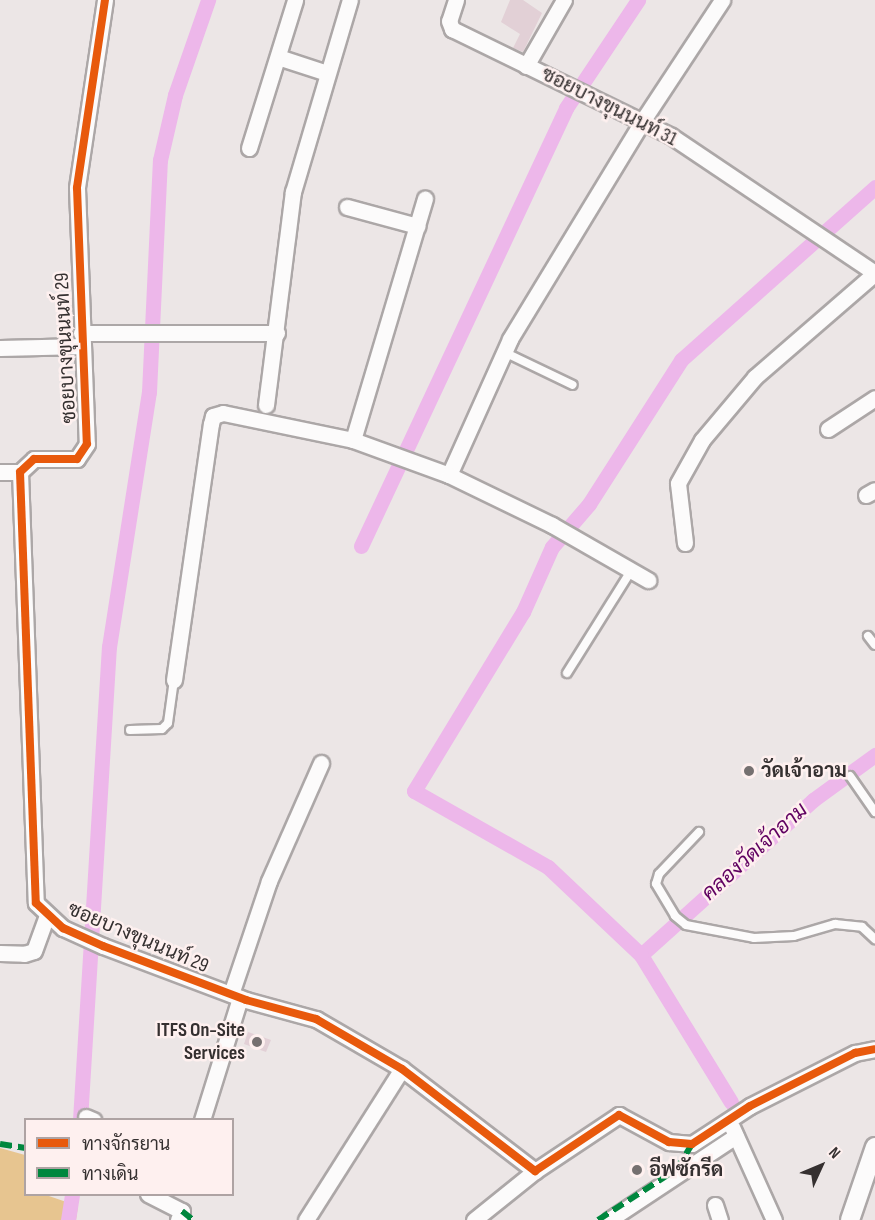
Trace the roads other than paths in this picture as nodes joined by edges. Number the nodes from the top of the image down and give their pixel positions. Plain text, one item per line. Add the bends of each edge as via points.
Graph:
1 (105, 0) edge
2 (295, 0) edge
3 (350, 0) edge
4 (456, 0) edge
5 (564, 0) edge
6 (722, 0) edge
7 (278, 57) junction
8 (526, 66) junction
9 (327, 73) junction
10 (643, 120) junction
11 (249, 148) dead end
12 (425, 199) dead end
13 (348, 207) dead end
14 (417, 226) junction
15 (875, 273) edge
16 (278, 333) junction
17 (82, 339) junction
18 (0, 348) edge
19 (504, 352) junction
20 (573, 385) dead end
21 (875, 398) edge
22 (266, 405) dead end
23 (828, 429) dead end
24 (353, 440) junction
25 (0, 472) edge
26 (20, 472) junction
27 (449, 476) junction
28 (685, 543) dead end
29 (631, 571) junction
30 (648, 580) dead end
31 (868, 636) dead end
32 (875, 645) edge
33 (567, 673) dead end
34 (174, 680) joint
35 (130, 730) dead end
36 (321, 762) dead end
37 (850, 776) dead end
38 (875, 812) edge
39 (699, 832) dead end
40 (46, 916) junction
41 (875, 939) edge
42 (0, 953) edge
43 (236, 996) junction
44 (875, 1049) edge
45 (402, 1069) junction
46 (731, 1117) junction
47 (202, 1118) edge
48 (736, 1136) junction
49 (875, 1147) edge
50 (535, 1172) junction
51 (152, 1196) edge
52 (176, 1208) edge
53 (306, 1220) edge
54 (474, 1220) edge
55 (609, 1220) edge
56 (774, 1220) edge
57 (850, 1220) edge

1 - 17 street, ซอยบางขุนนนท์ 29 via 77,188
2 - 7 street
3 - 9 street
4 - 8 street, ซอยบางขุนนนท์ 31 via 449,21 452,29
5 - 8 street
6 - 10 street
7 - 9 street
7 - 11 street
8 - 10 street, ซอยบางขุนนนท์ 31
9 - 16 street via 293,192
10 - 15 street, ซอยบางขุนนนท์ 31
10 - 19 street
12 - 14 street
13 - 14 street
14 - 24 street
15 - 28 street via 755,377 702,440 678,483
16 - 17 street
16 - 22 street
17 - 18 street
17 - 26 street, ซอยบางขุนนนท์ 29 via 85,450 77,459 29,460
19 - 20 lane
19 - 27 street
21 - 23 street
24 - 27 street
24 - 34 street via 223,413 213,416
25 - 26 street
26 - 40 street, ซอยบางขุนนนท์ 29 via 36,903
27 - 29 street via 552,525
29 - 30 street
29 - 33 lane
31 - 32 lane
34 - 35 lane via 168,723 162,729
36 - 43 street via 269,881
37 - 38 lane
39 - 41 lane via 659,874 656,884 675,916 686,925 754,938 795,936 835,924 862,927
40 - 42 street via 34,951
40 - 43 street, ซอยบางขุนนนท์ 29 via 103,946
43 - 45 street, ซอยบางขุนนนท์ 29 via 316,1019
43 - 47 street
44 - 46 street via 855,1053
45 - 50 street, ซอยบางขุนนนท์ 29
45 - 53 street
46 - 48 street
46 - 50 street via 692,1143 680,1145 619,1115
48 - 55 street
48 - 56 street
49 - 57 street
50 - 54 street
51 - 52 street

